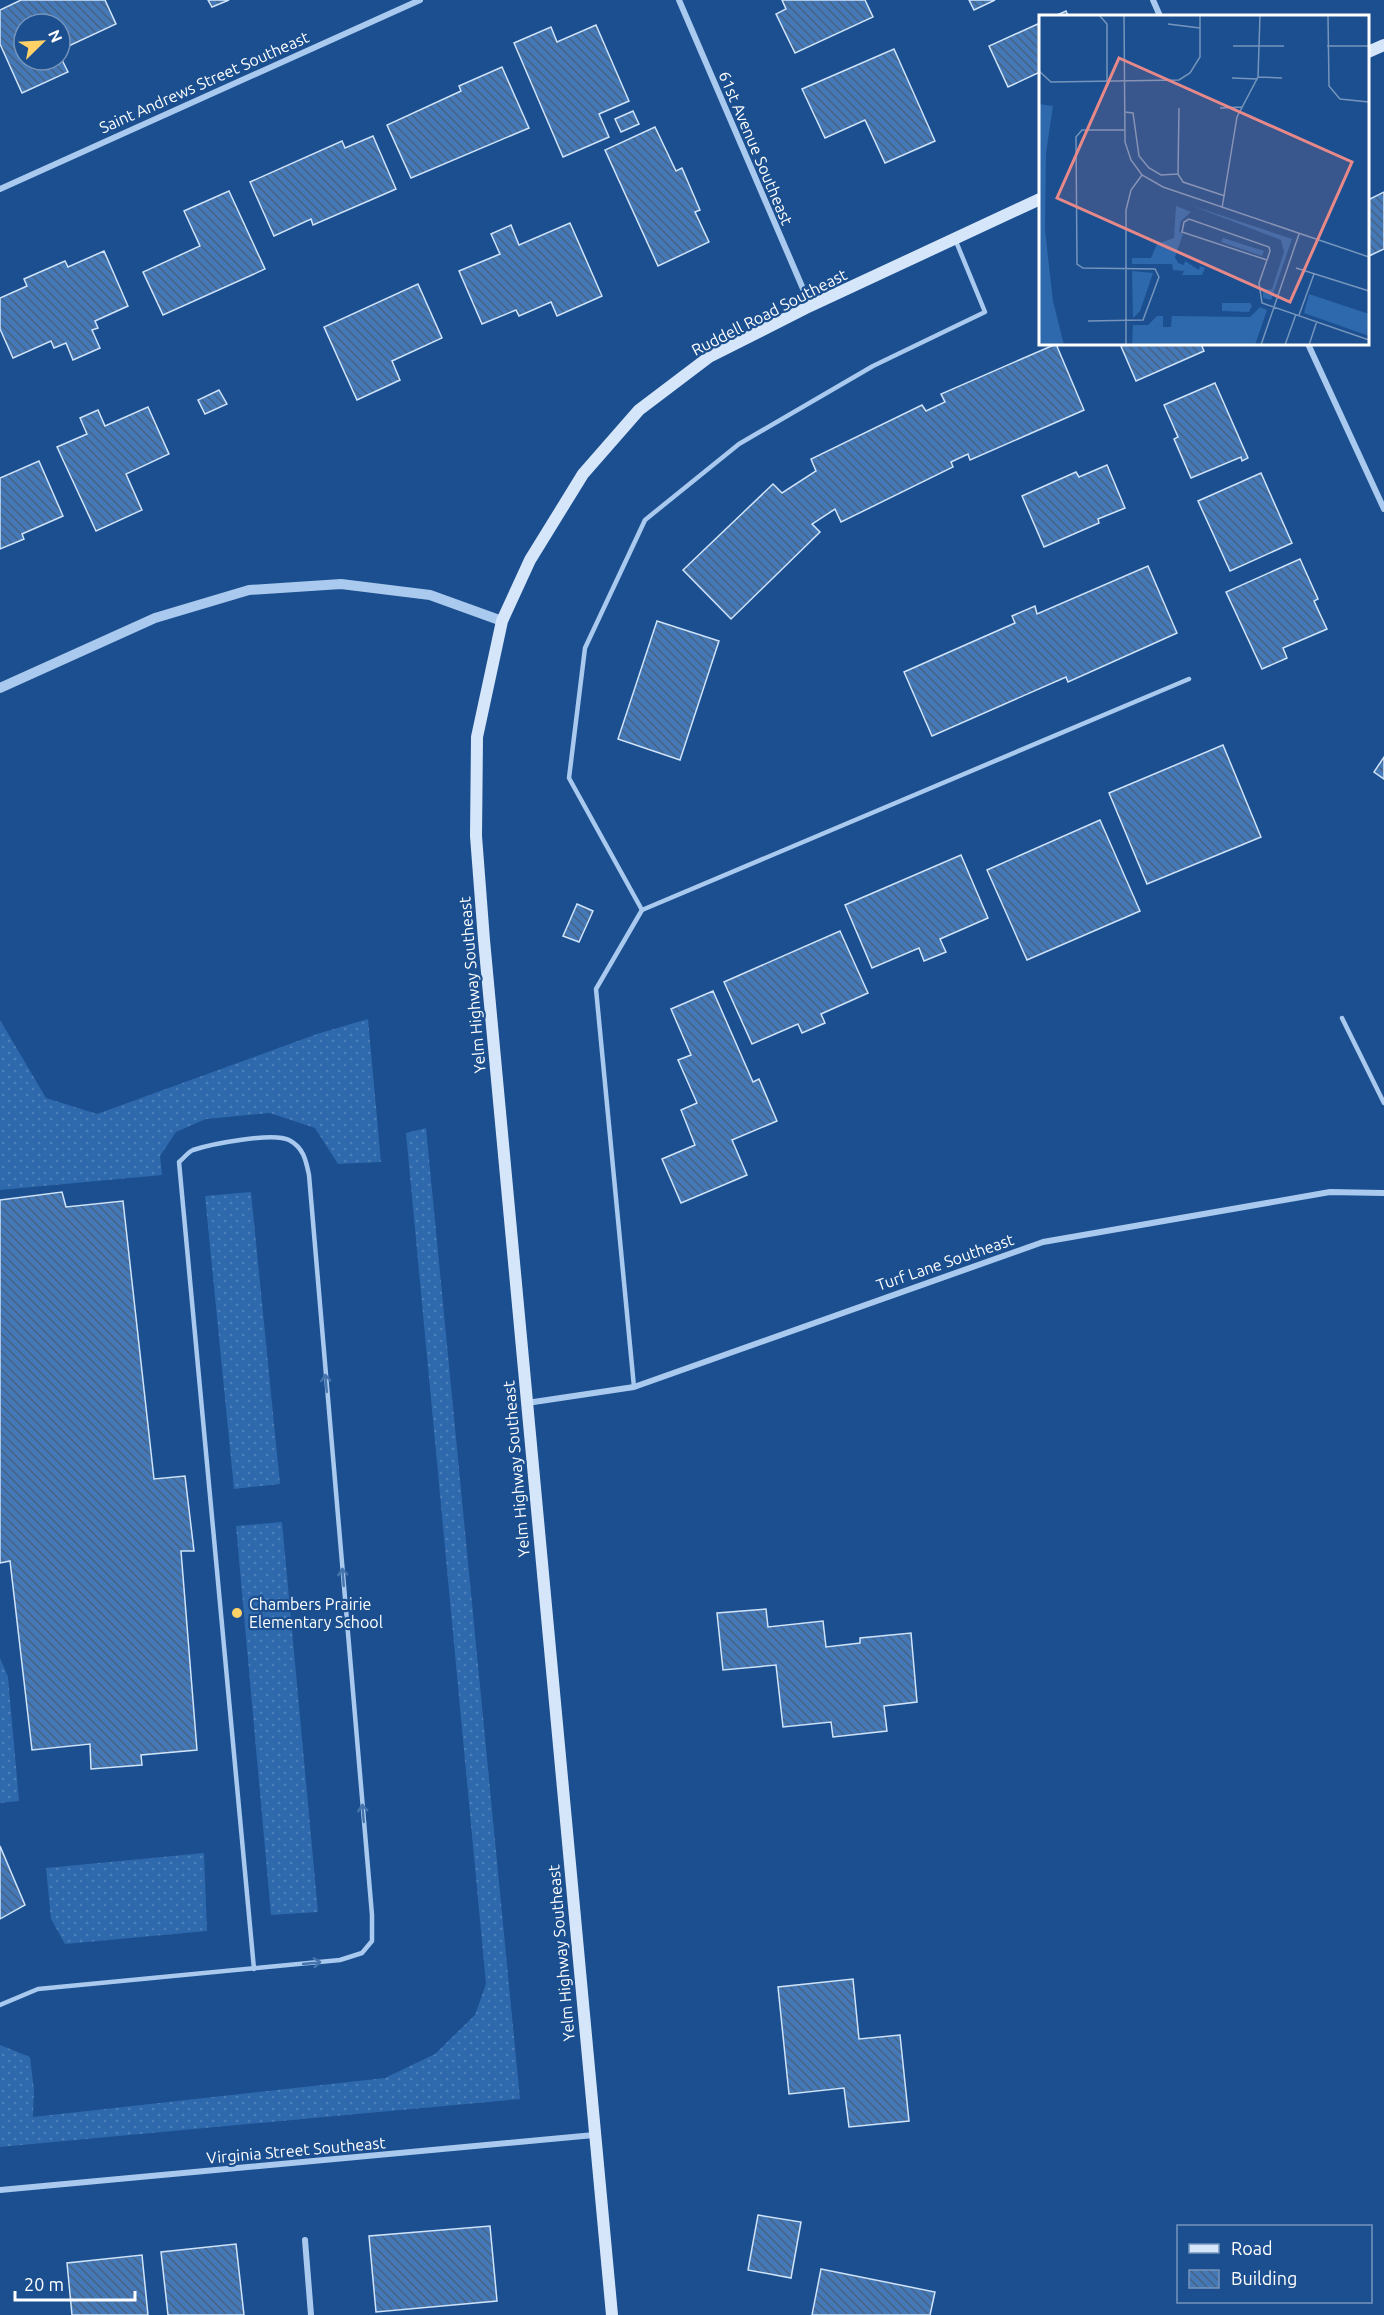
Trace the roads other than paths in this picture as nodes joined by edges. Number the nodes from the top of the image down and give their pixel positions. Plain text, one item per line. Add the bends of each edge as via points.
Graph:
1 (420, 0) edge
2 (679, 0) edge
3 (1153, 0) edge
4 (1160, 15) edge
5 (1384, 45) edge
6 (1369, 52) edge
7 (0, 189) edge
8 (1039, 200) edge
9 (955, 239) junction
10 (810, 306) junction
11 (1308, 345) edge
12 (1384, 509) edge
13 (502, 621) junction
14 (1189, 678) dead end
15 (0, 688) edge
16 (642, 910) junction
17 (1342, 1018) dead end
18 (1384, 1103) edge
19 (1384, 1193) edge
20 (633, 1387) junction
21 (526, 1403) junction
22 (254, 1969) junction
23 (0, 2005) edge
24 (594, 2135) junction
25 (0, 2190) edge
26 (304, 2240) dead end
27 (311, 2315) edge
28 (612, 2315) edge

1 - 7 street, Saint Andrews Street Southeast
2 - 10 street, 61st Avenue Southeast
3 - 4 street
5 - 6 main road
8 - 9 main road, Ruddell Road Southeast
9 - 10 main road, Ruddell Road Southeast
9 - 16 lane via 985,312 873,366 740,444 645,520 585,648 569,778
10 - 13 main road, Ruddell Road Southeast via 709,357 639,410 583,474 530,560
11 - 12 street
13 - 15 street via 430,595 340,584 249,590 155,618
13 - 21 main road, Yelm Highway Southeast via 477,737 476,836
14 - 16 lane
16 - 20 lane via 596,989
17 - 18 lane
19 - 20 street, Turf Lane Southeast via 1330,1192 1043,1242
20 - 21 street, Turf Lane Southeast
21 - 24 main road, Yelm Highway Southeast
22 -> 22 lane via 340,1960 362,1953 372,1941 309,1175 304,1154 289,1140 264,1138 191,1151 179,1162
22 - 23 lane via 38,1989
24 - 25 street, Virginia Street Southeast
24 - 28 main road, Yelm Highway Southeast
26 - 27 street

